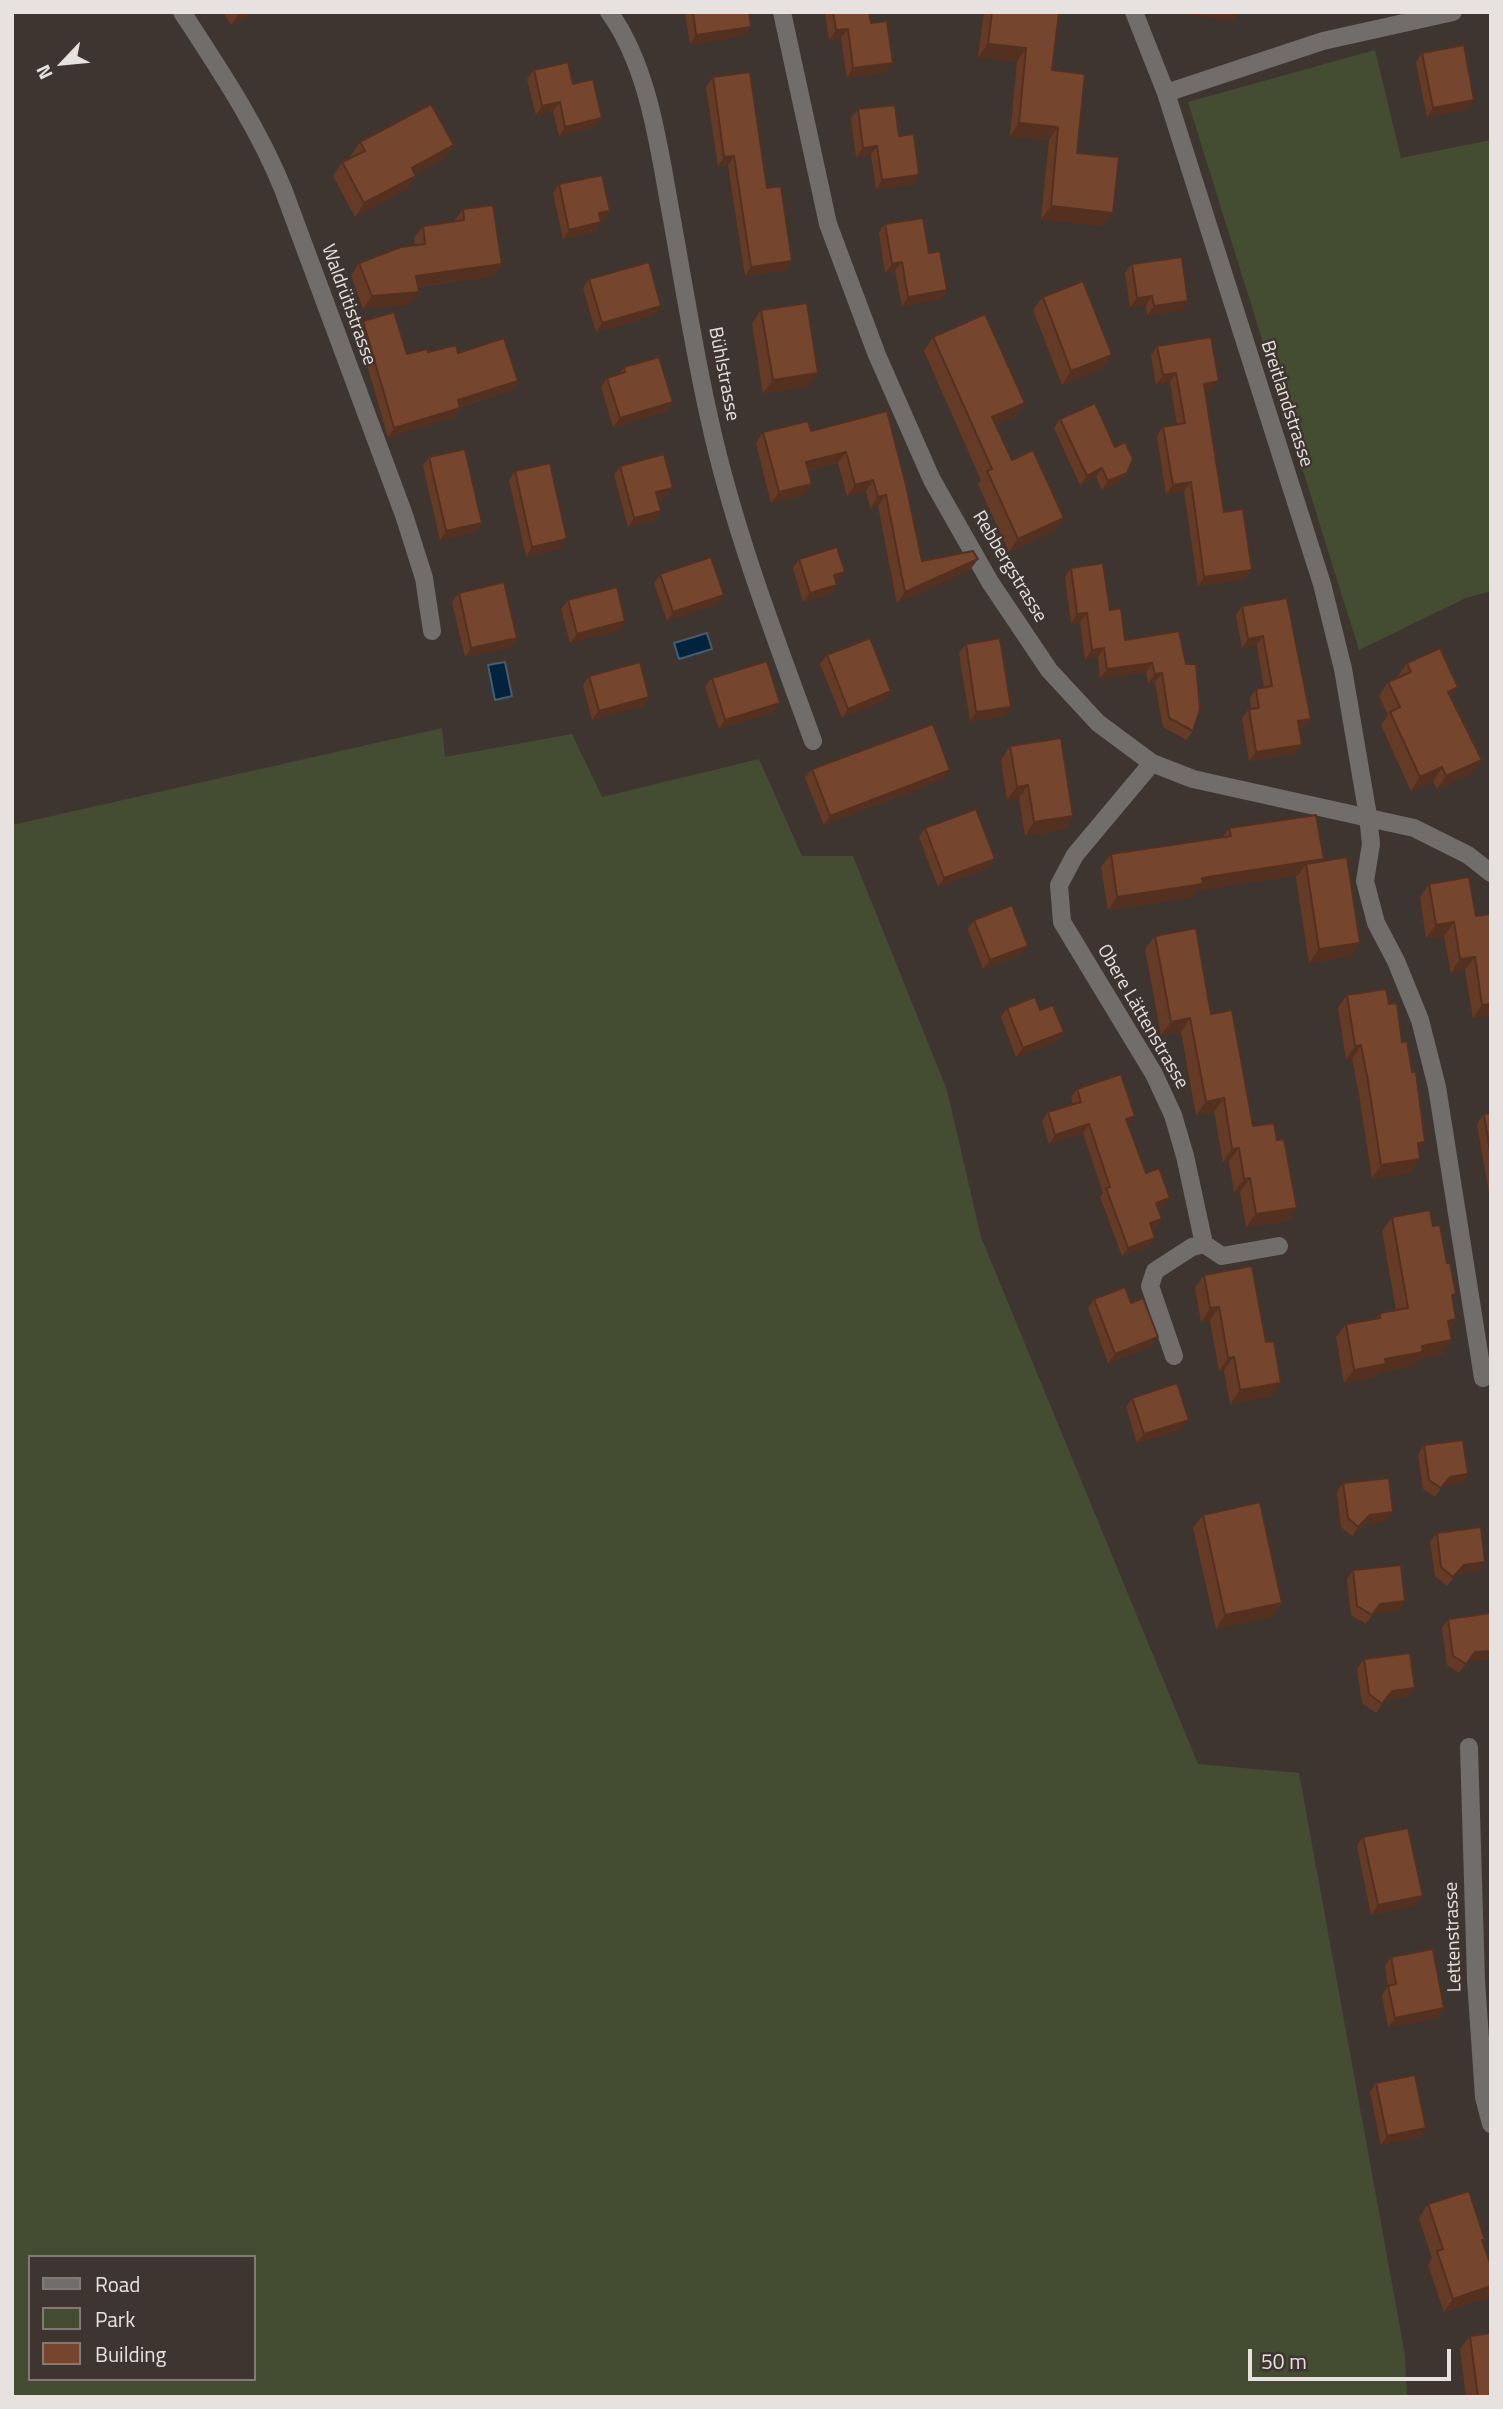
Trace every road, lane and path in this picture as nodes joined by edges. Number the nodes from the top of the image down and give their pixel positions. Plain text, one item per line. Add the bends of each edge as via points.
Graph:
1 (182, 12) edge
2 (609, 12) edge
3 (782, 12) edge
4 (1134, 12) edge
5 (1453, 12) edge
6 (1166, 93) junction
7 (432, 631) dead end
8 (813, 741) dead end
9 (1152, 764) junction
10 (1367, 816) junction
11 (1491, 873) edge
12 (1204, 1244) junction
13 (1279, 1246) dead end
14 (1174, 1356) dead end
15 (1483, 1378) dead end
16 (1469, 1747) dead end
17 (1491, 2124) edge

1 - 7 street, Waldrütistrasse via 268,150 404,515 424,578
2 - 8 street, Bühlstrasse via 632,53 653,119 726,489
3 - 9 street, Rebbergstrasse via 828,224 877,355 932,480 990,582 1049,670 1098,723
4 - 6 street, Breitlandstrasse
5 - 6 street via 1323,41
6 - 10 street, Breitlandstrasse via 1322,584 1343,669
9 - 10 street, Rebbergstrasse via 1194,779
9 - 12 street, Obere Lättenstrasse via 1075,855 1059,885 1062,922 1154,1074 1173,1115
10 - 11 street, Rebbergstrasse via 1414,828 1468,855
10 - 15 street, Breitlandstrasse via 1371,844 1365,881 1376,923 1420,1020 1437,1087
12 - 13 street via 1222,1256
12 - 14 street via 1155,1271 1150,1286
16 - 17 street, Lettenstrasse via 1476,1980 1484,2097

